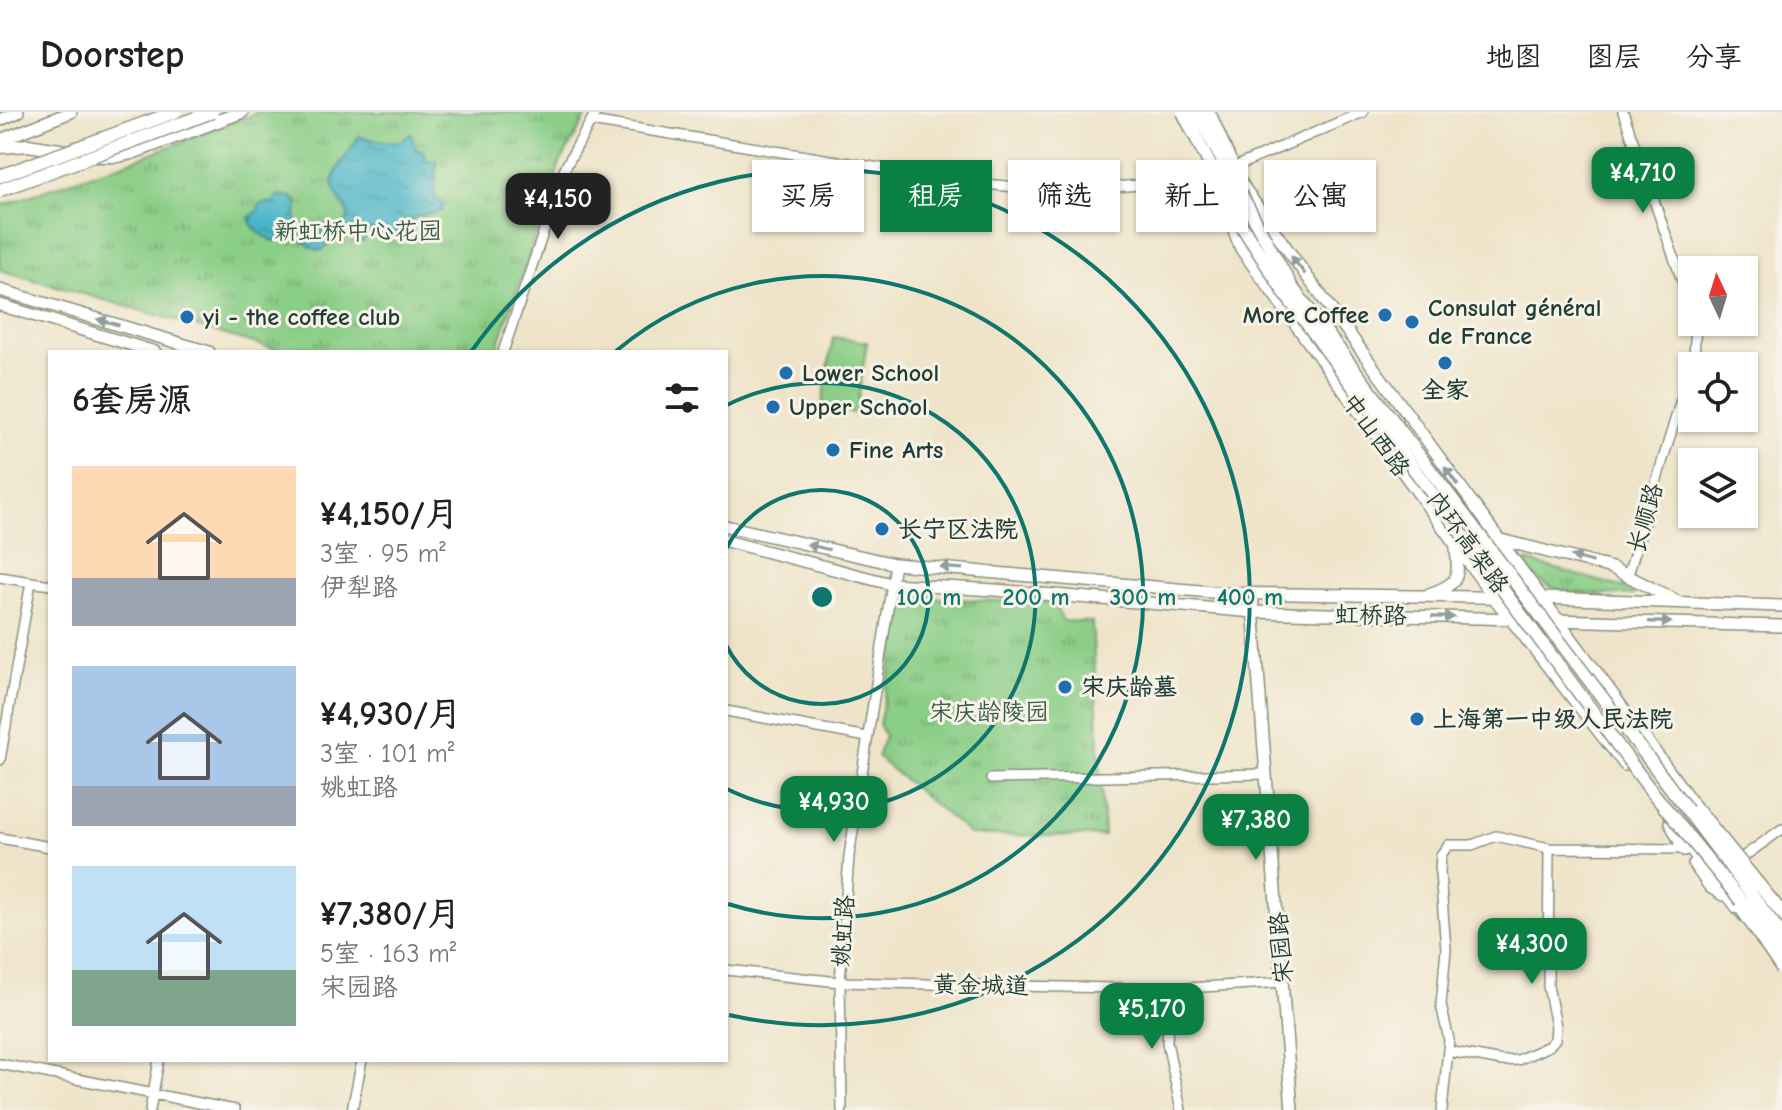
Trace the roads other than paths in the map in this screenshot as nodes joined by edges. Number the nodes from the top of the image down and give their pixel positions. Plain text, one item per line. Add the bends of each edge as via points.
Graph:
1 (18, 112) edge
2 (71, 112) edge
3 (175, 112) edge
4 (212, 112) edge
5 (242, 112) edge
6 (1182, 112) edge
7 (1196, 112) edge
8 (1206, 112) edge
9 (1363, 112) edge
10 (1623, 112) edge
11 (593, 116) edge
12 (0, 120) edge
13 (0, 140) edge
14 (0, 147) edge
15 (1206, 160) edge
16 (1227, 160) edge
17 (1248, 162) edge
18 (0, 176) edge
19 (1136, 186) edge
20 (0, 190) edge
21 (1248, 194) edge
22 (1235, 232) edge
23 (1271, 252) junction
24 (1678, 269) edge
25 (0, 290) edge
26 (0, 305) edge
27 (1695, 336) edge
28 (148, 350) edge
29 (202, 350) edge
30 (504, 350) edge
31 (728, 526) edge
32 (1497, 539) junction
33 (728, 542) edge
34 (1456, 545) junction
35 (895, 564) junction
36 (1628, 575) junction
37 (0, 577) edge
38 (31, 582) junction
39 (891, 584) junction
40 (48, 585) edge
41 (1252, 594) junction
42 (1421, 597) junction
43 (1542, 598) junction
44 (1495, 599) junction
45 (1679, 602) junction
46 (1782, 606) edge
47 (1254, 612) junction
48 (1511, 619) junction
49 (1559, 620) junction
50 (1582, 620) junction
51 (1782, 626) edge
52 (1576, 643) junction
53 (728, 711) edge
54 (867, 737) junction
55 (0, 760) edge
56 (1655, 766) junction
57 (1266, 774) junction
58 (991, 779) dead end
59 (1782, 829) edge
60 (0, 838) edge
61 (48, 847) edge
62 (1549, 848) junction
63 (1687, 849) junction
64 (1736, 862) junction
65 (1716, 868) junction
66 (1782, 913) edge
67 (1782, 920) edge
68 (1782, 935) edge
69 (1782, 951) edge
70 (1782, 966) edge
71 (728, 970) edge
72 (840, 982) junction
73 (1284, 982) junction
74 (1170, 989) junction
75 (1448, 1051) junction
76 (159, 1062) edge
77 (362, 1062) edge
78 (0, 1064) edge
79 (152, 1095) junction
80 (150, 1110) edge
81 (235, 1110) edge
82 (352, 1110) edge
83 (842, 1110) edge
84 (1181, 1110) edge
85 (1292, 1110) edge
86 (1442, 1110) edge

1 - 12 main road
2 - 13 main road
3 - 18 highway, bridge
4 - 20 highway, bridge
5 - 14 highway via 118,156 28,145
6 - 15 main road, 中山西路
6 - 65 highway, 内环高架路, bridge via 1238,220 1288,298 1649,788
7 - 23 highway, 内环高架路, bridge
8 - 16 main road, 中山西路
8 - 23 highway, bridge
9 - 17 street
10 - 24 street
11 - 19 street via 1004,187 1062,191
11 - 30 street via 565,168
32 -> 21 main road, 中山西路
22 - 34 main road, 中山西路 via 1241,249
23 - 56 highway, 内环高架路, bridge via 1317,322
29 -> 25 main road
26 - 28 main road
27 - 36 street, 长顺路 via 1694,357
35 -> 31 main road, 虹桥路
36 -> 32 main road
32 - 43 main road, 中山西路
33 - 39 main road, 虹桥路
34 - 42 main road via 1456,580
34 - 44 main road, 中山西路
35 - 39 street, 姚虹路
41 -> 35 main road, 虹桥路
36 - 45 main road
37 - 38 street
38 - 40 street
38 - 55 street
39 - 47 main road, 虹桥路
39 - 54 street, 姚虹路
41 - 42 main road, 虹桥路
41 - 47 main road, 宋园路
42 - 44 main road, 虹桥路
43 - 44 main road, 虹桥路
43 - 45 main road, 虹桥路
43 - 49 main road, 中山西路
44 - 48 main road, 中山西路
45 - 46 main road, 虹桥路
47 -> 48 main road, 虹桥路
47 - 57 main road, 宋园路
48 - 49 main road, 虹桥路
48 - 63 main road, 中山西路
49 - 50 main road, 虹桥路
49 - 52 main road, 中山西路
50 -> 51 main road, 虹桥路
50 - 52 main road via 1575,628
52 - 64 main road, 中山西路
53 - 54 street
54 - 72 street, 姚虹路 via 849,856
56 - 66 highway, bridge via 1690,800
56 - 68 highway, 内环高架路, bridge
57 - 58 street
57 - 73 main road, 宋园路
59 - 64 street
60 - 61 street
62 - 63 street
62 - 75 street via 1548,986 1555,1039 1518,1060
62 - 75 street via 1496,836 1472,845 1448,845 1441,855 1446,949 1441,1005
63 - 70 main road, 中山西路
64 - 67 main road, 中山西路
65 - 69 highway, 内环高架路, bridge
65 - 70 highway, bridge
71 - 72 street, 黄金城道
72 - 74 street, 黄金城道
72 - 83 street, 姚虹路
73 - 74 street, 黄金城道
73 - 85 main road, 宋园路
74 - 84 street via 1167,1042
75 - 86 street
76 - 79 street
77 - 82 street
78 - 79 street
79 - 80 street
79 - 81 street

